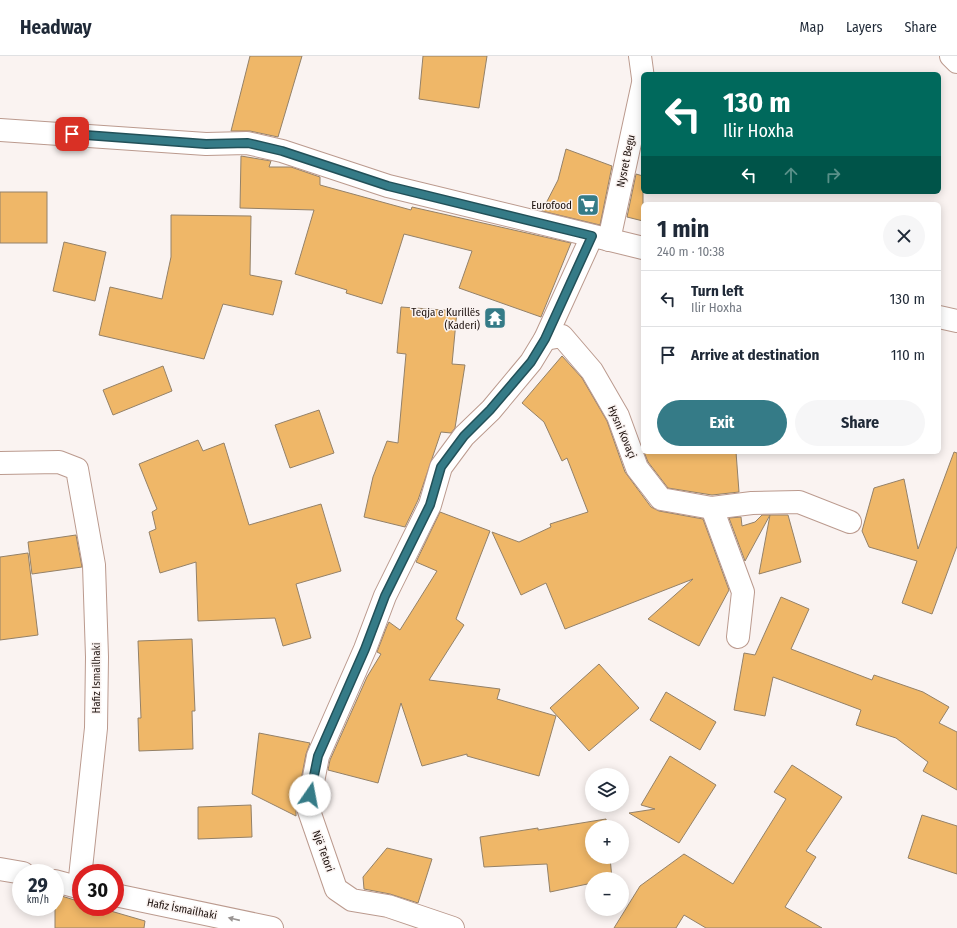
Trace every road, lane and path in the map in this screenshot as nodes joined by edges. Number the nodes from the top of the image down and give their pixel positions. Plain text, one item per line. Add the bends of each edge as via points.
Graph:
1 (640, 56) edge
2 (951, 56) edge
3 (957, 62) edge
4 (642, 72) edge
5 (641, 90) edge
6 (0, 130) edge
7 (601, 238) junction
8 (641, 248) edge
9 (941, 317) edge
10 (957, 321) edge
11 (545, 339) junction
12 (0, 463) edge
13 (712, 508) junction
14 (850, 522) dead end
15 (738, 637) dead end
16 (82, 864) edge
17 (0, 869) edge
18 (12, 871) edge
19 (124, 897) edge
20 (272, 928) edge
21 (453, 928) edge

1 - 4 street
2 - 3 street
5 - 7 street, Nysret Begu
6 - 7 street via 206,144 248,143 282,151 388,186
7 - 8 street
7 - 11 street, Një Tetori
9 - 10 street
11 - 13 street, Hysni Kovaçi via 562,336 592,371 618,416 637,468 661,499
11 - 21 street, Një Tetori via 518,379 464,436 441,467 430,505 385,596 365,649 318,756 308,808 336,889 352,900 388,906
12 - 16 street, Hafiz Ismailhaki via 59,462 78,469 94,565 97,657 96,728
13 - 14 street, Hysni Kovaçi via 752,502 799,502
13 - 15 street via 743,592
17 - 18 street
20 -> 19 street, Hafiz İsmai̇lhaki

